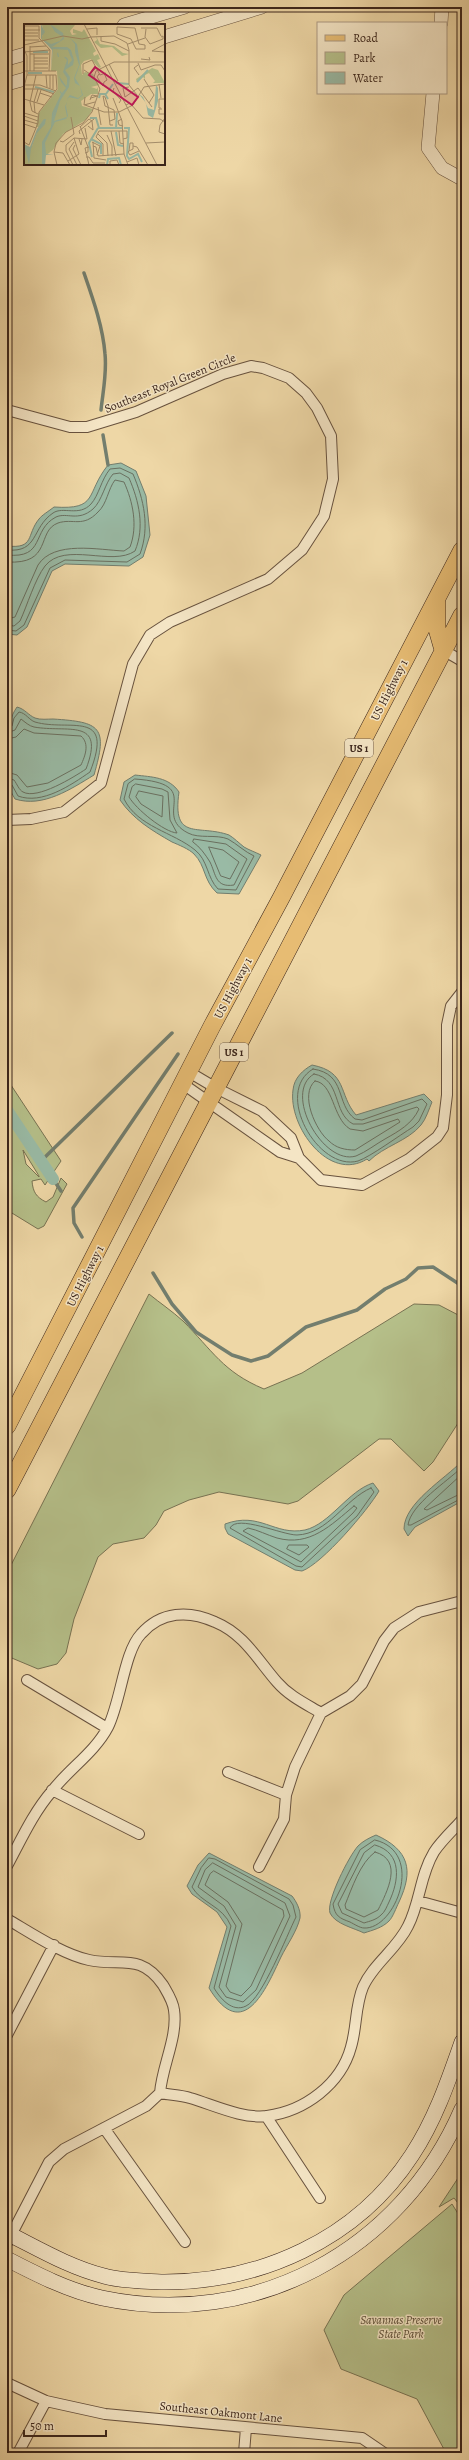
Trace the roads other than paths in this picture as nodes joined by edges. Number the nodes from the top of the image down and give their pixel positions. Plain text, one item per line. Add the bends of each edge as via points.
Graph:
1 (185, 7) edge
2 (262, 7) edge
3 (442, 7) edge
4 (440, 22) edge
5 (127, 24) edge
6 (165, 37) edge
7 (24, 54) edge
8 (7, 59) edge
9 (24, 79) edge
10 (7, 84) edge
11 (433, 94) edge
12 (462, 179) edge
13 (7, 410) edge
14 (462, 550) edge
15 (437, 598) junction
16 (462, 615) edge
17 (458, 634) edge
18 (443, 650) junction
19 (462, 661) edge
20 (7, 820) edge
21 (462, 992) edge
22 (186, 1078) junction
23 (212, 1095) junction
24 (299, 1158) junction
25 (7, 1426) edge
26 (7, 1490) edge
27 (462, 1601) edge
28 (27, 1680) dead end
29 (321, 1713) junction
30 (108, 1728) junction
31 (228, 1772) dead end
32 (52, 1790) junction
33 (286, 1795) junction
34 (462, 1820) edge
35 (139, 1834) dead end
36 (7, 1866) edge
37 (259, 1867) dead end
38 (418, 1901) junction
39 (462, 1913) edge
40 (7, 1919) edge
41 (54, 1945) junction
42 (7, 2035) edge
43 (462, 2042) edge
44 (160, 2094) junction
45 (462, 2109) edge
46 (266, 2116) junction
47 (104, 2128) junction
48 (320, 2198) dead end
49 (8, 2237) edge
50 (185, 2242) dead end
51 (7, 2259) edge
52 (7, 2383) edge
53 (46, 2401) junction
54 (246, 2428) junction
55 (18, 2453) edge
56 (244, 2453) edge
57 (384, 2453) edge

1 - 5 street
2 - 6 street
3 - 4 street
7 - 8 street
9 - 10 street
11 - 12 street via 428,148 442,168
13 - 20 street, Southeast Royal Green Circle via 70,427 87,427 136,412 223,374 251,366 263,368 290,378 317,408 331,436 333,479 324,516 302,550 268,579 170,622 150,634 132,664 101,783 64,812 31,819
14 - 15 main road, US Highway 1 / US 1
15 - 18 main road via 437,629
15 - 22 main road, US Highway 1 / US 1
16 - 17 main road, US 1
17 - 18 main road, US 1
18 - 19 street
18 - 23 main road, US 1
21 - 24 street via 451,1006 447,1025 446,1112 443,1128 437,1137 409,1159 362,1185 321,1180
22 - 23 street
22 - 23 street
22 - 25 main road, US Highway 1 / US 1
23 - 24 street via 280,1152
23 - 24 street via 262,1111 291,1138
23 - 26 main road, US 1
27 - 29 street via 418,1612 394,1628 384,1641 362,1684 350,1696
28 - 30 street
29 - 30 street via 292,1696 234,1631 194,1614 176,1614 157,1620 140,1634 129,1655 119,1699
29 - 33 street via 295,1767
30 - 32 street via 90,1752
31 - 33 street
32 - 35 street
32 - 36 street
33 - 37 street via 284,1819
34 - 38 street via 434,1852 423,1877
38 - 39 street
38 - 46 street via 407,1927 363,1987 351,2047 333,2082 318,2096 295,2108
40 - 41 street
41 - 42 street
41 - 44 street via 89,1960 121,1961 154,1972 168,1992 174,2009 173,2032
43 - 49 main road via 441,2104 412,2156 390,2183 364,2212 337,2232 275,2264 212,2280 148,2282 105,2277 71,2266
44 - 46 street via 189,2098 236,2113
44 - 47 street via 146,2106
45 - 51 main road via 452,2134 429,2171 405,2201 380,2226 350,2250 313,2272 281,2285 216,2302 188,2305 143,2304 101,2298 41,2277
46 - 48 street
47 - 49 street via 64,2149 49,2162
47 - 50 street
52 - 53 street, Southeast Oakmont Lane
53 - 54 street, Southeast Oakmont Lane via 105,2414
53 - 55 street
54 - 56 street
54 - 57 street, Southeast Oakmont Lane via 362,2438

